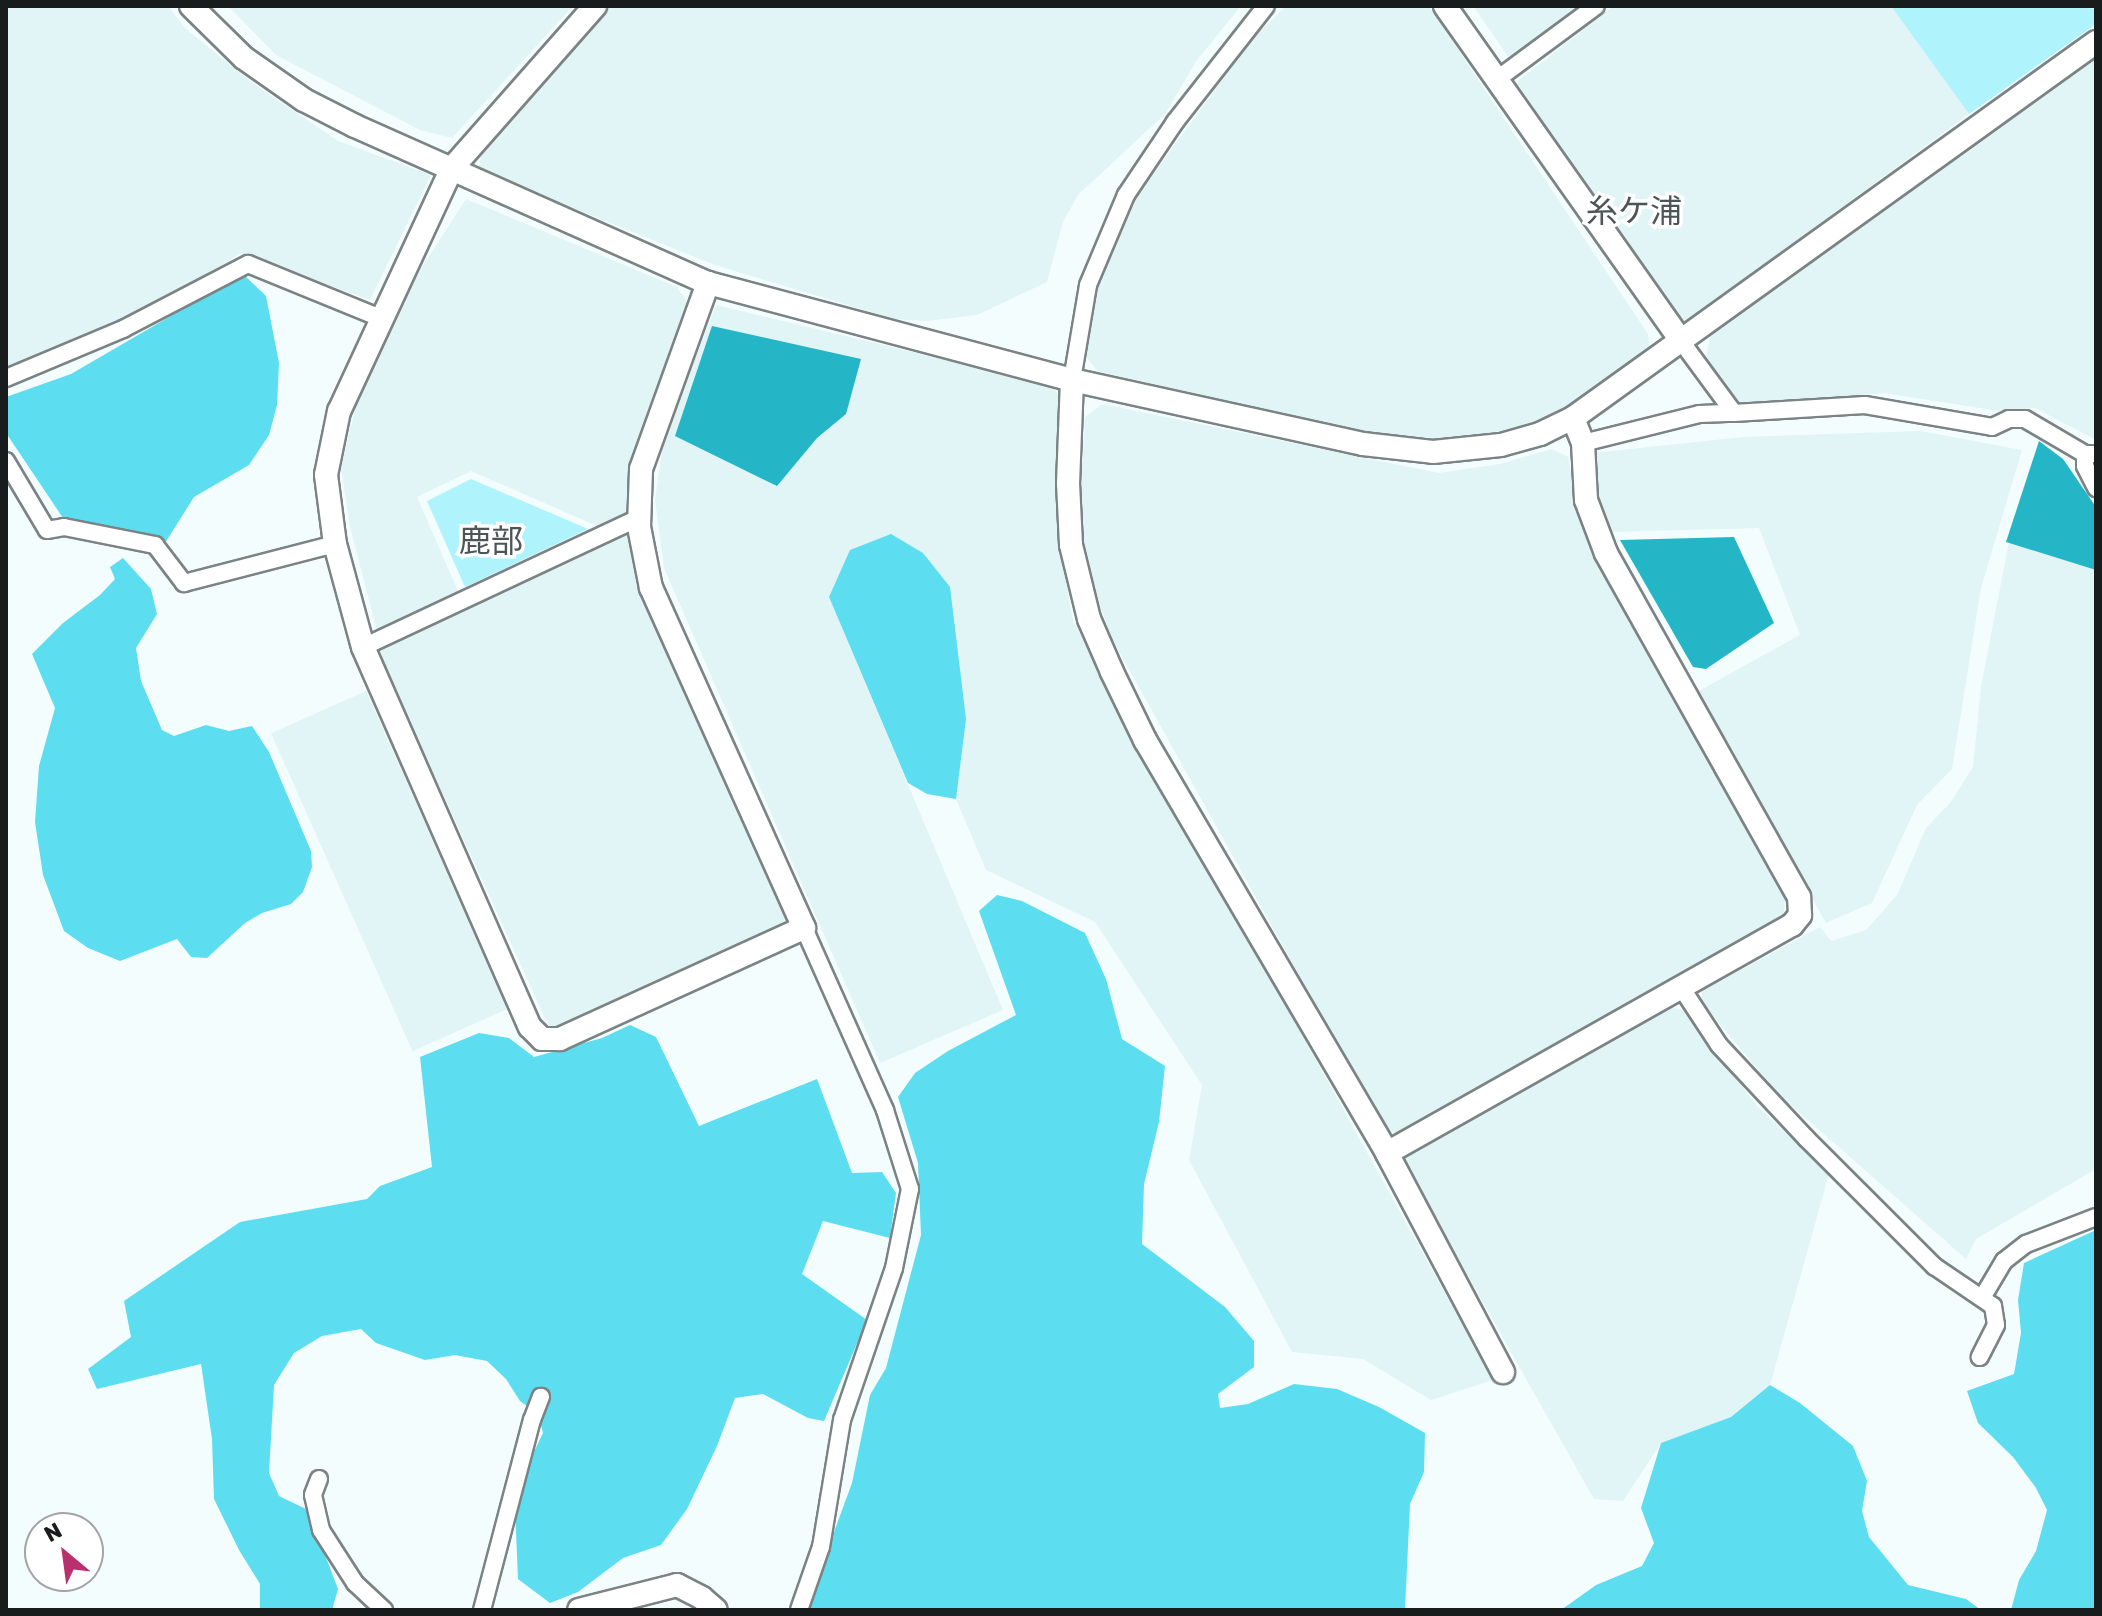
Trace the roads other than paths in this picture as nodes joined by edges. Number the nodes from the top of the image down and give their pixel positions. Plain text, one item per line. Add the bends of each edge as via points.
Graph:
1 (191, 6) edge
2 (595, 6) edge
3 (1266, 6) edge
4 (1445, 6) edge
5 (1596, 6) edge
6 (2096, 42) edge
7 (1496, 80) junction
8 (452, 168) junction
9 (708, 283) junction
10 (380, 318) junction
11 (1681, 341) junction
12 (6, 378) edge
13 (1072, 380) junction
14 (1734, 413) junction
15 (1573, 418) junction
16 (1583, 443) junction
17 (2090, 454) edge
18 (6, 461) edge
19 (2096, 488) edge
20 (639, 518) junction
21 (335, 544) junction
22 (363, 647) junction
23 (804, 928) junction
24 (1681, 987) junction
25 (1387, 1153) junction
26 (2096, 1217) edge
27 (1982, 1298) junction
28 (1980, 1357) dead end
29 (1503, 1372) dead end
30 (541, 1397) dead end
31 (319, 1479) dead end
32 (384, 1610) edge
33 (482, 1610) edge
34 (579, 1610) edge
35 (716, 1610) edge
36 (799, 1610) edge

1 - 8 street via 244,58 304,100
2 - 8 street
3 - 13 street via 1175,122 1126,195 1088,285
4 - 7 street
5 - 7 street
6 - 11 street
7 - 11 street
8 - 9 street
8 - 10 street
9 - 13 street
9 - 20 street via 641,469
10 - 12 street via 248,264 123,329
10 - 21 street via 339,411 326,475
11 - 14 street
11 - 15 street
13 - 15 street via 1363,444 1433,452 1501,445
13 - 25 street via 1071,545 1089,619 1145,740
14 - 16 street via 1699,414
14 - 17 street via 1865,405 1992,427 2025,419
15 - 16 street
16 - 24 street via 1586,500 1606,553 1802,905 1792,925
17 - 19 street via 2085,466
18 - 21 street via 47,530 64,527 155,545 184,583
20 - 22 street
20 - 23 street via 651,588
21 - 22 street
22 - 23 street via 530,1027 542,1039 560,1039
23 - 36 street via 885,1110 910,1189 894,1268 842,1420 821,1547
24 - 25 street
24 - 27 street via 1719,1045 1807,1139 1934,1266
25 - 29 street
26 - 27 street via 2026,1244 2004,1261
27 - 28 street via 1993,1306 1996,1325
30 - 33 street
31 - 32 street via 313,1495 321,1530 355,1583
34 - 35 street via 677,1585

